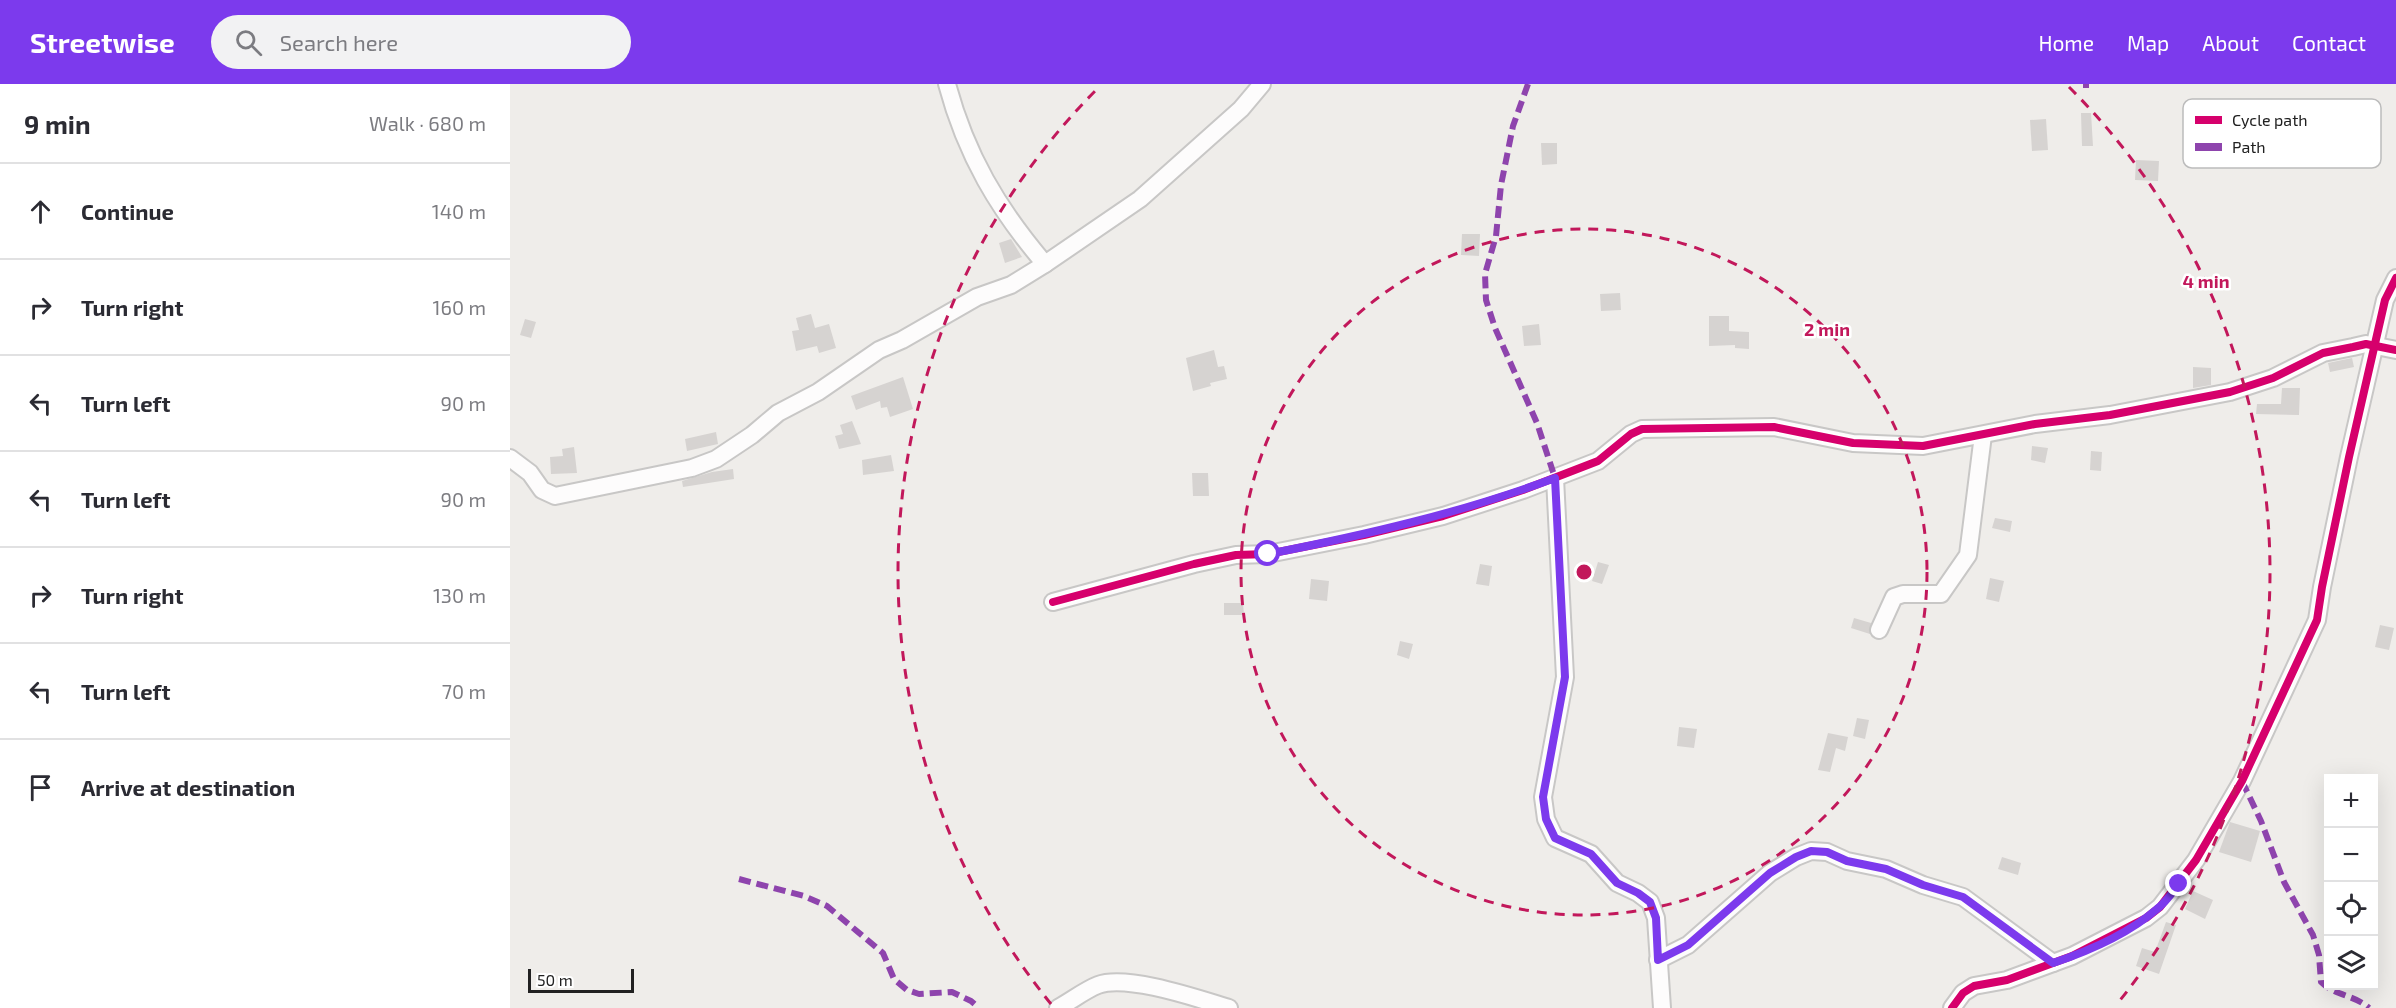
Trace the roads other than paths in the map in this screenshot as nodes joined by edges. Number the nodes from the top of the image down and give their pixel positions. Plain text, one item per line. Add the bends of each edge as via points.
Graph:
1 (947, 84) edge
2 (1262, 84) edge
3 (1046, 264) junction
4 (2396, 278) edge
5 (2375, 345) junction
6 (2396, 350) edge
7 (1983, 435) junction
8 (510, 458) edge
9 (1555, 478) junction
10 (1053, 602) dead end
11 (1879, 630) dead end
12 (1658, 960) junction
13 (2053, 963) junction
14 (1058, 1008) edge
15 (1229, 1008) edge
16 (1662, 1008) edge
17 (1952, 1008) edge

1 - 3 street via 977,167 1010,221
2 - 3 street via 1241,109 1140,199
3 - 8 street via 879,350 818,392 778,413 716,459 692,468 555,496 542,490 530,473
4 - 5 street via 2385,300
5 - 6 street
5 - 7 street via 2323,353 2296,369 2230,392
5 - 13 street via 2317,620 2242,781 2196,860 2160,907 2102,942
7 - 9 street via 1923,446 1853,443 1774,427 1642,429 1598,461
7 - 11 street via 1968,555 1941,594 1894,597
9 - 10 street via 1432,519 1268,554 1236,555 1194,564
9 - 12 street via 1565,677 1543,797 1546,819 1555,838 1591,854 1617,883 1650,902 1656,918
12 - 13 street via 1688,945 1770,873 1811,851 1886,869 1963,897
12 - 16 street
13 - 17 street via 2007,980 1974,986
14 - 15 street via 1099,984 1124,982

